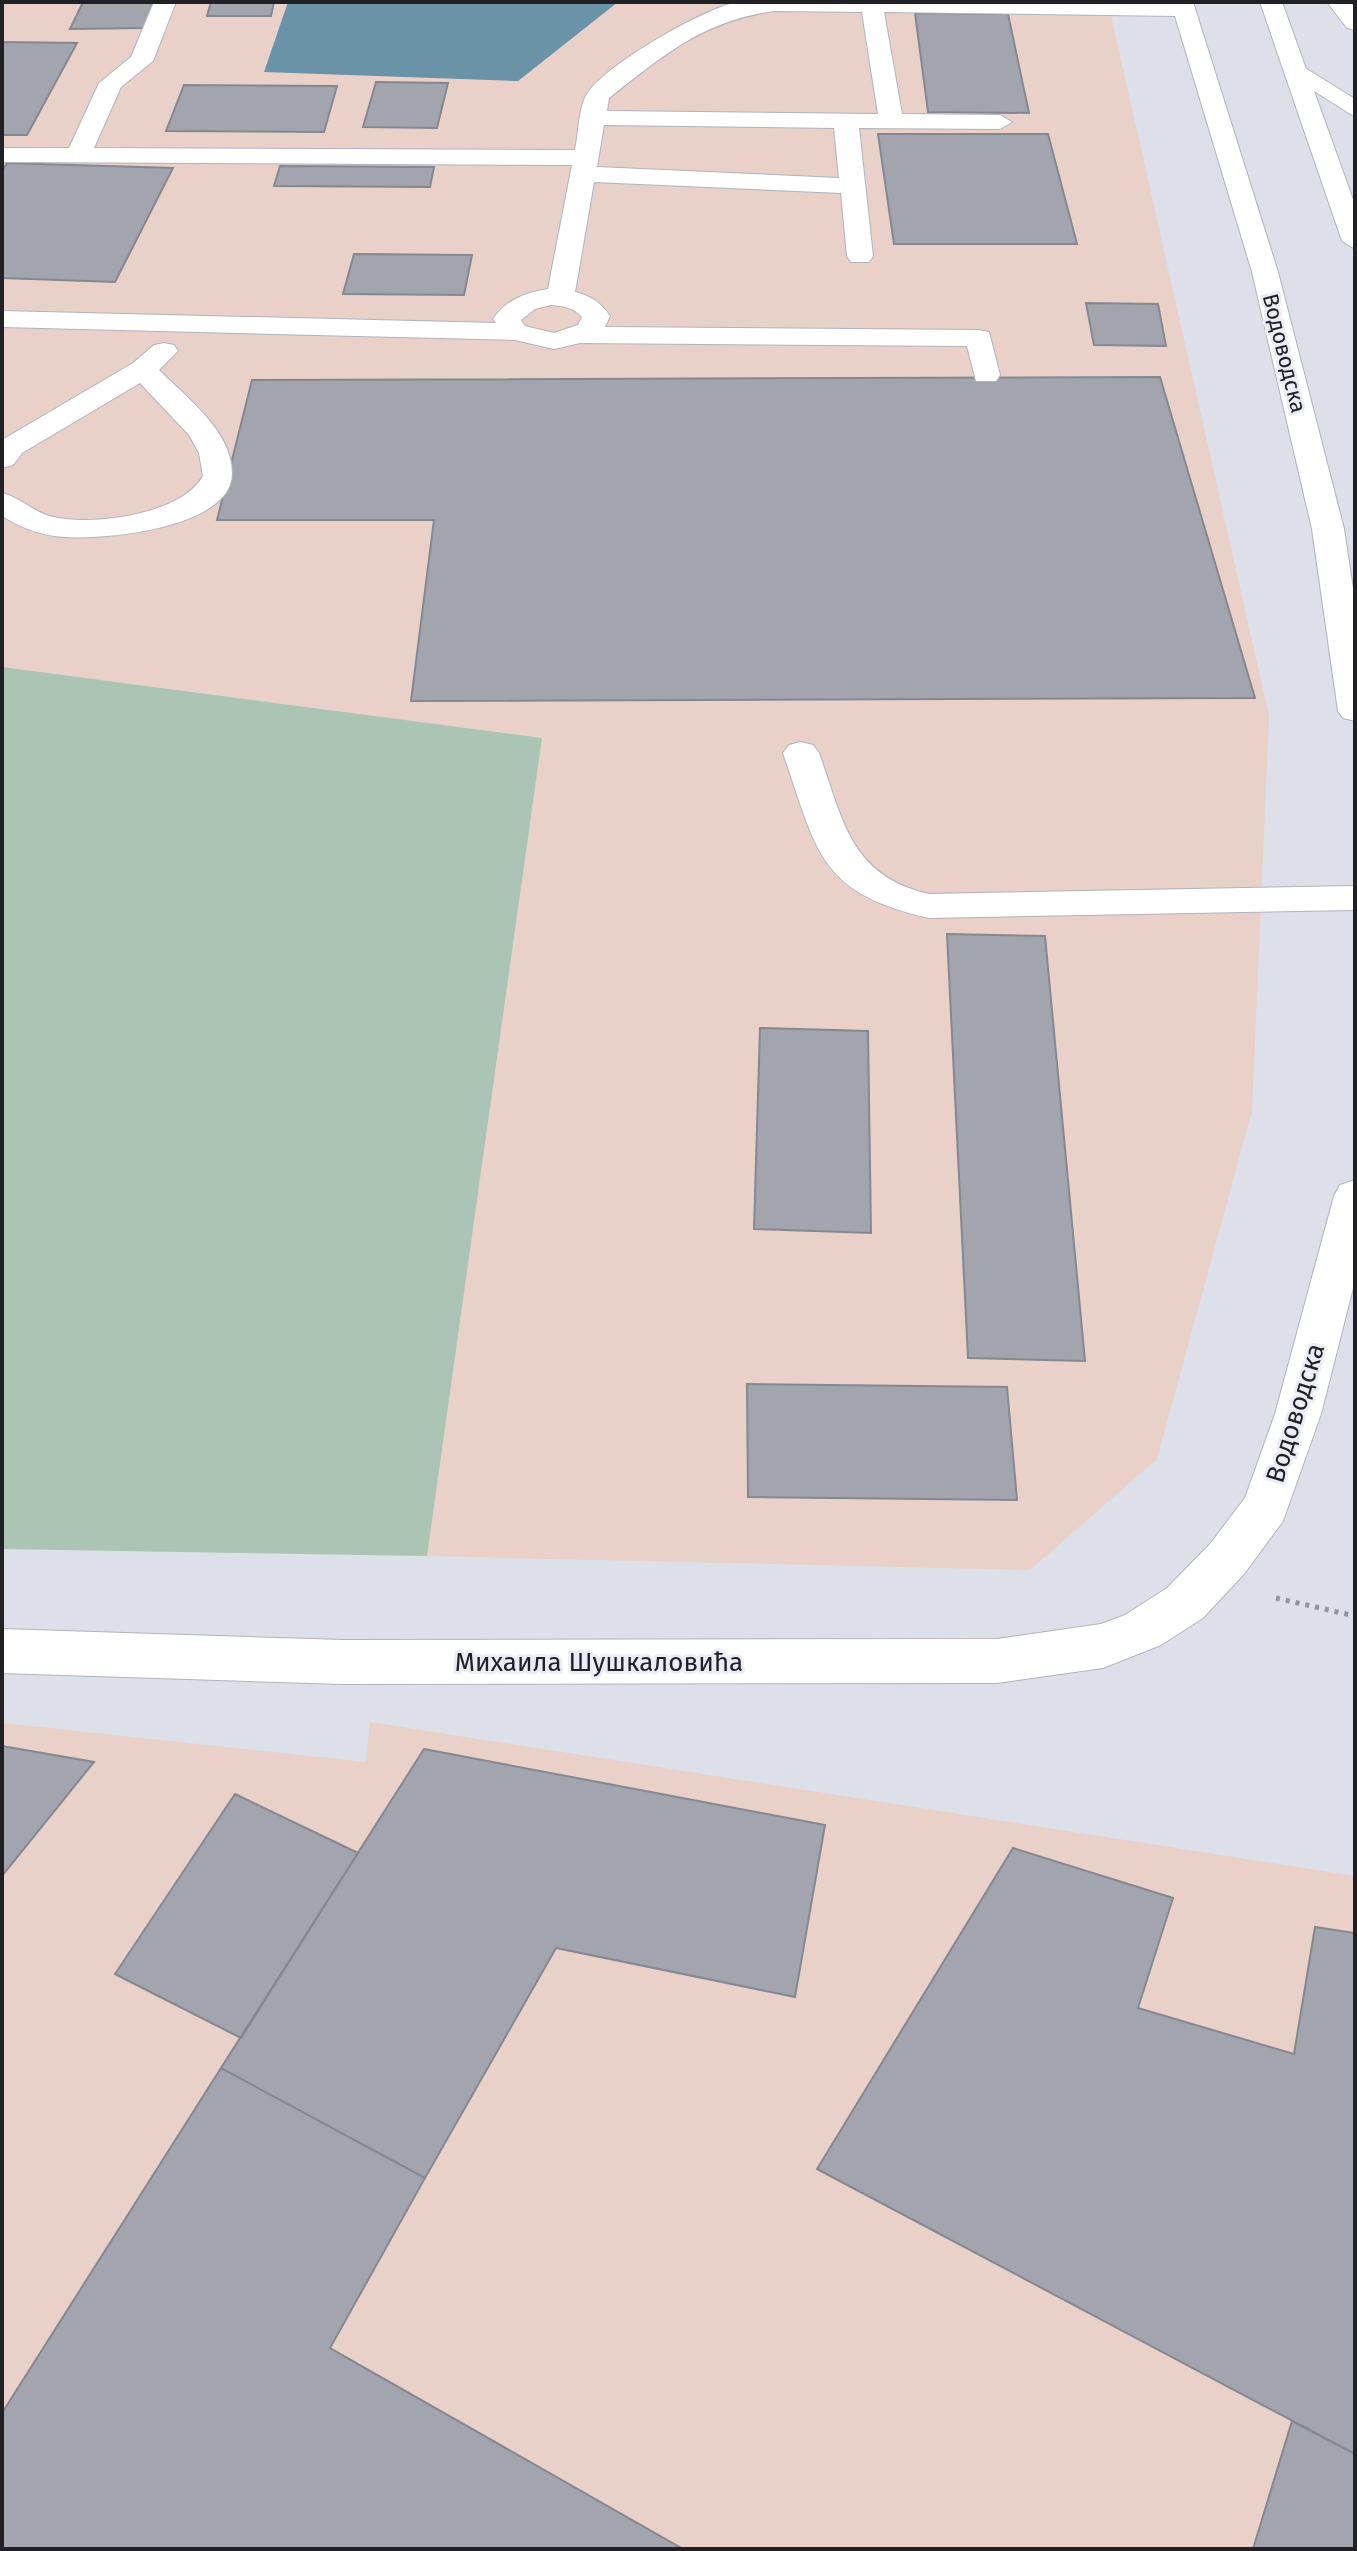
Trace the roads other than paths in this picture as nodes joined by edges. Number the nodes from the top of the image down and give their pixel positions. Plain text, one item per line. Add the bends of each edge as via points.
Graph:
1 (165, 2) edge
2 (1271, 2) edge
3 (1338, 2) edge
4 (1019, 3) edge
5 (872, 4) edge
6 (1182, 5) edge
7 (1355, 23) edge
8 (1297, 70) junction
9 (1355, 110) edge
10 (592, 118) junction
11 (846, 122) junction
12 (891, 122) junction
13 (1000, 122) dead end
14 (2, 155) edge
15 (78, 156) junction
16 (585, 166) junction
17 (850, 186) junction
18 (1355, 241) edge
19 (860, 256) dead end
20 (560, 298) junction
21 (2, 319) edge
22 (193, 326) junction
23 (515, 332) junction
24 (580, 335) junction
25 (143, 369) junction
26 (986, 375) dead end
27 (2, 459) edge
28 (2, 502) edge
29 (1355, 711) edge
30 (801, 753) dead end
31 (1355, 898) edge
32 (1355, 1196) edge
33 (1185, 1603) joint
34 (2, 1651) edge

1 - 15 street via 141,61 111,83
2 - 8 street
3 - 7 street
4 - 5 street
4 - 6 street
5 - 10 street via 774,4 734,10 643,60 598,95
5 - 12 street
6 - 29 street, Водоводска via 1265,272 1328,529
8 - 9 street
8 - 18 street
10 - 11 street
10 - 16 street
11 - 12 street
11 - 17 street
12 - 13 street
14 - 15 street
15 - 16 street
16 - 17 street
16 - 20 street
17 - 19 street
20 - 23 street via 519,305 507,319
20 - 24 street via 585,304 596,316
21 - 22 street
22 - 23 street
22 - 25 street
23 - 24 street via 554,341
24 - 26 street via 789,351 979,338
25 - 27 street via 11,447
25 - 28 street via 197,426 215,455 217,479 207,498 144,523 97,528 54,527 19,515
30 - 31 street via 842,859 866,886 894,901 929,906
32 - 33 street, Водоводска via 1298,1414 1266,1507
33 - 34 street, Михаила Шушкаловића via 1143,1630 1103,1646 997,1661 343,1662

